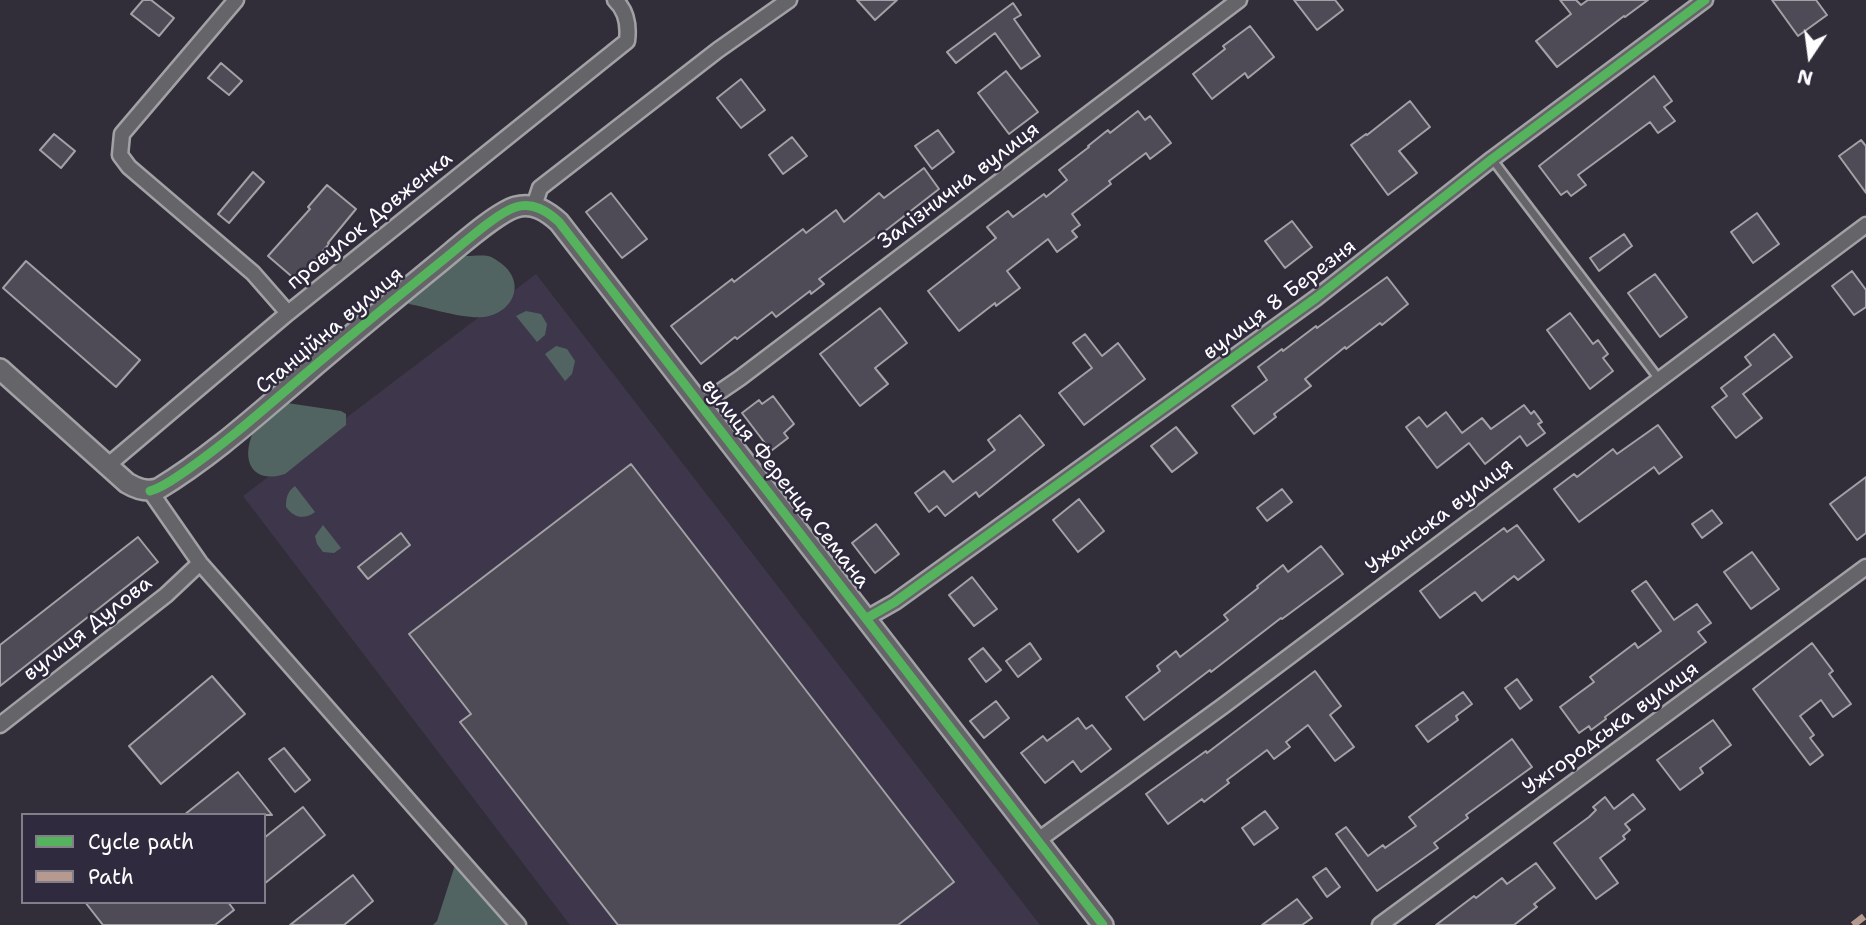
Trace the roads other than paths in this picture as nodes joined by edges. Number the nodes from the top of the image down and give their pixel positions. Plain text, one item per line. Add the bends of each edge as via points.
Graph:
1 (236, 0) edge
2 (615, 0) edge
3 (789, 0) edge
4 (1239, 0) edge
5 (1705, 0) edge
6 (1492, 159) junction
7 (534, 206) junction
8 (1866, 225) edge
9 (288, 313) junction
10 (0, 369) edge
11 (1659, 380) junction
12 (702, 404) junction
13 (107, 466) junction
14 (150, 491) junction
15 (200, 563) junction
16 (1866, 567) edge
17 (867, 618) junction
18 (0, 725) edge
19 (1037, 841) junction
20 (518, 925) edge
21 (1104, 925) edge
22 (1380, 925) edge

1 - 9 street via 122,134 120,155 253,273
2 - 9 street, провулок Довженка via 629,24 627,41
3 - 7 street via 540,188
4 - 12 street, Залізнична вулиця
5 - 6 street, вулиця 8 Березня
6 - 11 lane
6 - 17 street, вулиця 8 Березня via 1316,298
7 - 12 street, вулиця Ференца Семана via 559,222
7 - 14 street, Станційна вулиця via 507,211 484,227 221,446
8 - 11 street, Ужанська вулиця
9 - 13 street, провулок Довженка
10 - 13 street
11 - 19 street, Ужанська вулиця
12 - 17 street, вулиця Ференца Семана
13 - 14 street via 135,488
14 - 15 street
15 - 18 street, вулиця Дулова
15 - 20 street
16 - 22 street, Ужгородська вулиця
17 - 19 street, вулиця Ференца Семана
19 - 21 street, вулиця Ференца Семана

